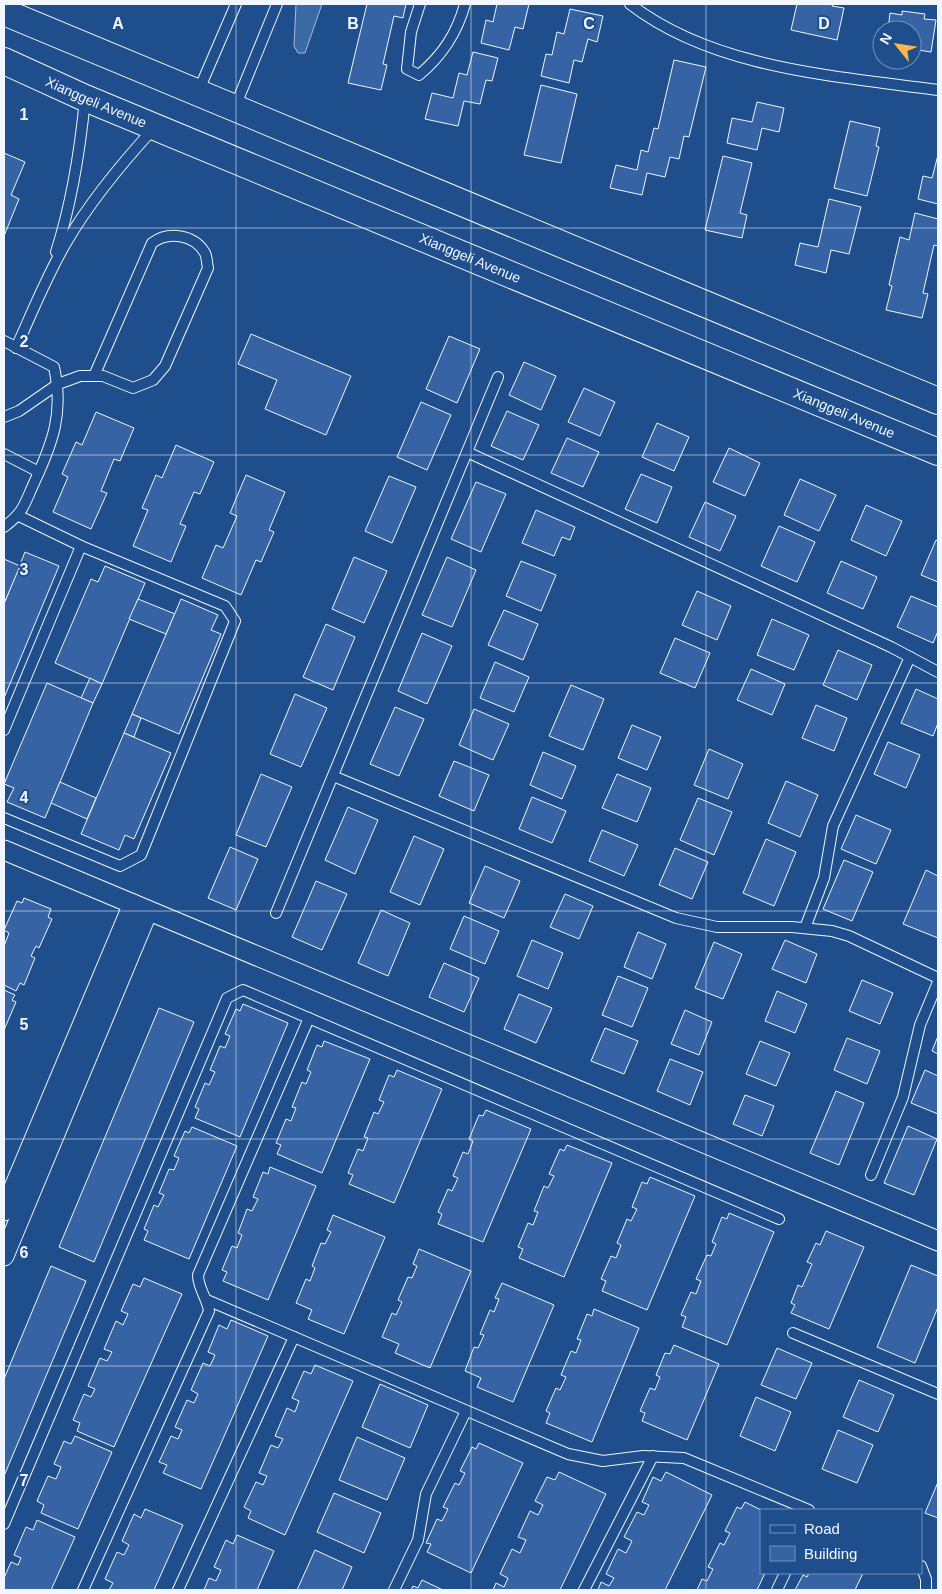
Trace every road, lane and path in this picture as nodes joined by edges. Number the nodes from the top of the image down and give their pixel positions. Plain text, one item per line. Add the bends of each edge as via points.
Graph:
1 (236, 4) edge
2 (277, 4) edge
3 (420, 4) edge
4 (466, 4) edge
5 (630, 4) edge
6 (4, 12) edge
7 (4, 61) edge
8 (938, 90) edge
9 (198, 93) junction
10 (85, 98) junction
11 (234, 108) junction
12 (155, 126) junction
13 (50, 272) junction
14 (4, 342) edge
15 (16, 348) junction
16 (94, 376) junction
17 (498, 377) dead end
18 (58, 384) junction
19 (938, 401) edge
20 (4, 417) edge
21 (467, 452) junction
22 (938, 452) edge
23 (4, 454) edge
24 (39, 472) junction
25 (19, 516) junction
26 (4, 527) edge
27 (81, 546) junction
28 (910, 657) junction
29 (938, 672) edge
30 (4, 730) edge
31 (333, 776) junction
32 (4, 818) edge
33 (4, 850) edge
34 (141, 907) junction
35 (276, 913) dead end
36 (805, 928) junction
37 (938, 978) edge
38 (938, 982) edge
39 (308, 1018) junction
40 (871, 1175) dead end
41 (4, 1211) edge
42 (780, 1219) dead end
43 (938, 1241) edge
44 (4, 1256) edge
45 (207, 1300) junction
46 (794, 1333) dead end
47 (294, 1337) junction
48 (938, 1394) edge
49 (466, 1411) junction
50 (653, 1456) junction
51 (807, 1509) edge
52 (4, 1524) edge
53 (922, 1569) edge
54 (785, 1574) edge
55 (83, 1590) edge
56 (178, 1590) edge
57 (394, 1590) edge
58 (584, 1590) edge
59 (777, 1590) edge
60 (926, 1590) edge

1 - 9 lane
2 - 11 lane
3 - 4 lane via 411,32 407,69 419,75 455,34
5 - 8 lane via 686,38 723,52 821,74
6 - 9 main road
7 - 10 main road, Xianggeli Avenue
9 - 11 main road
10 - 12 main road, Xianggeli Avenue
10 - 13 lane via 72,192
11 - 19 main road
12 - 13 lane via 104,186
12 - 22 main road, Xianggeli Avenue
13 - 15 lane
14 - 15 lane
15 - 18 lane via 54,367
16 - 16 lane via 152,243 172,235 186,238 200,247 206,253 208,268 160,374 133,388 103,376
16 - 18 lane via 80,376
17 - 21 lane
18 - 20 lane
18 - 24 lane via 53,441
21 - 28 lane
21 - 31 lane
23 - 24 lane
24 - 25 lane
25 - 26 lane
25 - 27 lane
27 - 30 lane
27 - 32 lane via 225,606 235,621 141,855 120,866
28 - 29 lane
28 - 36 lane via 833,826 824,878
31 - 35 lane
31 - 36 lane via 676,918 717,927
33 - 34 street
34 - 41 street
34 - 43 street
34 - 44 street
36 - 37 lane via 849,936
38 - 40 lane via 920,1025 903,1097
39 - 42 lane
39 - 45 lane via 198,1275 198,1284
39 - 52 lane via 243,990 227,998
45 - 47 lane
45 - 55 lane via 210,1311
46 - 48 lane
47 - 49 lane
47 - 56 lane
49 - 50 lane via 568,1454 590,1460
49 - 57 lane via 426,1494 418,1540
50 - 51 lane via 684,1458
50 - 58 lane
53 - 60 lane
54 - 59 lane

